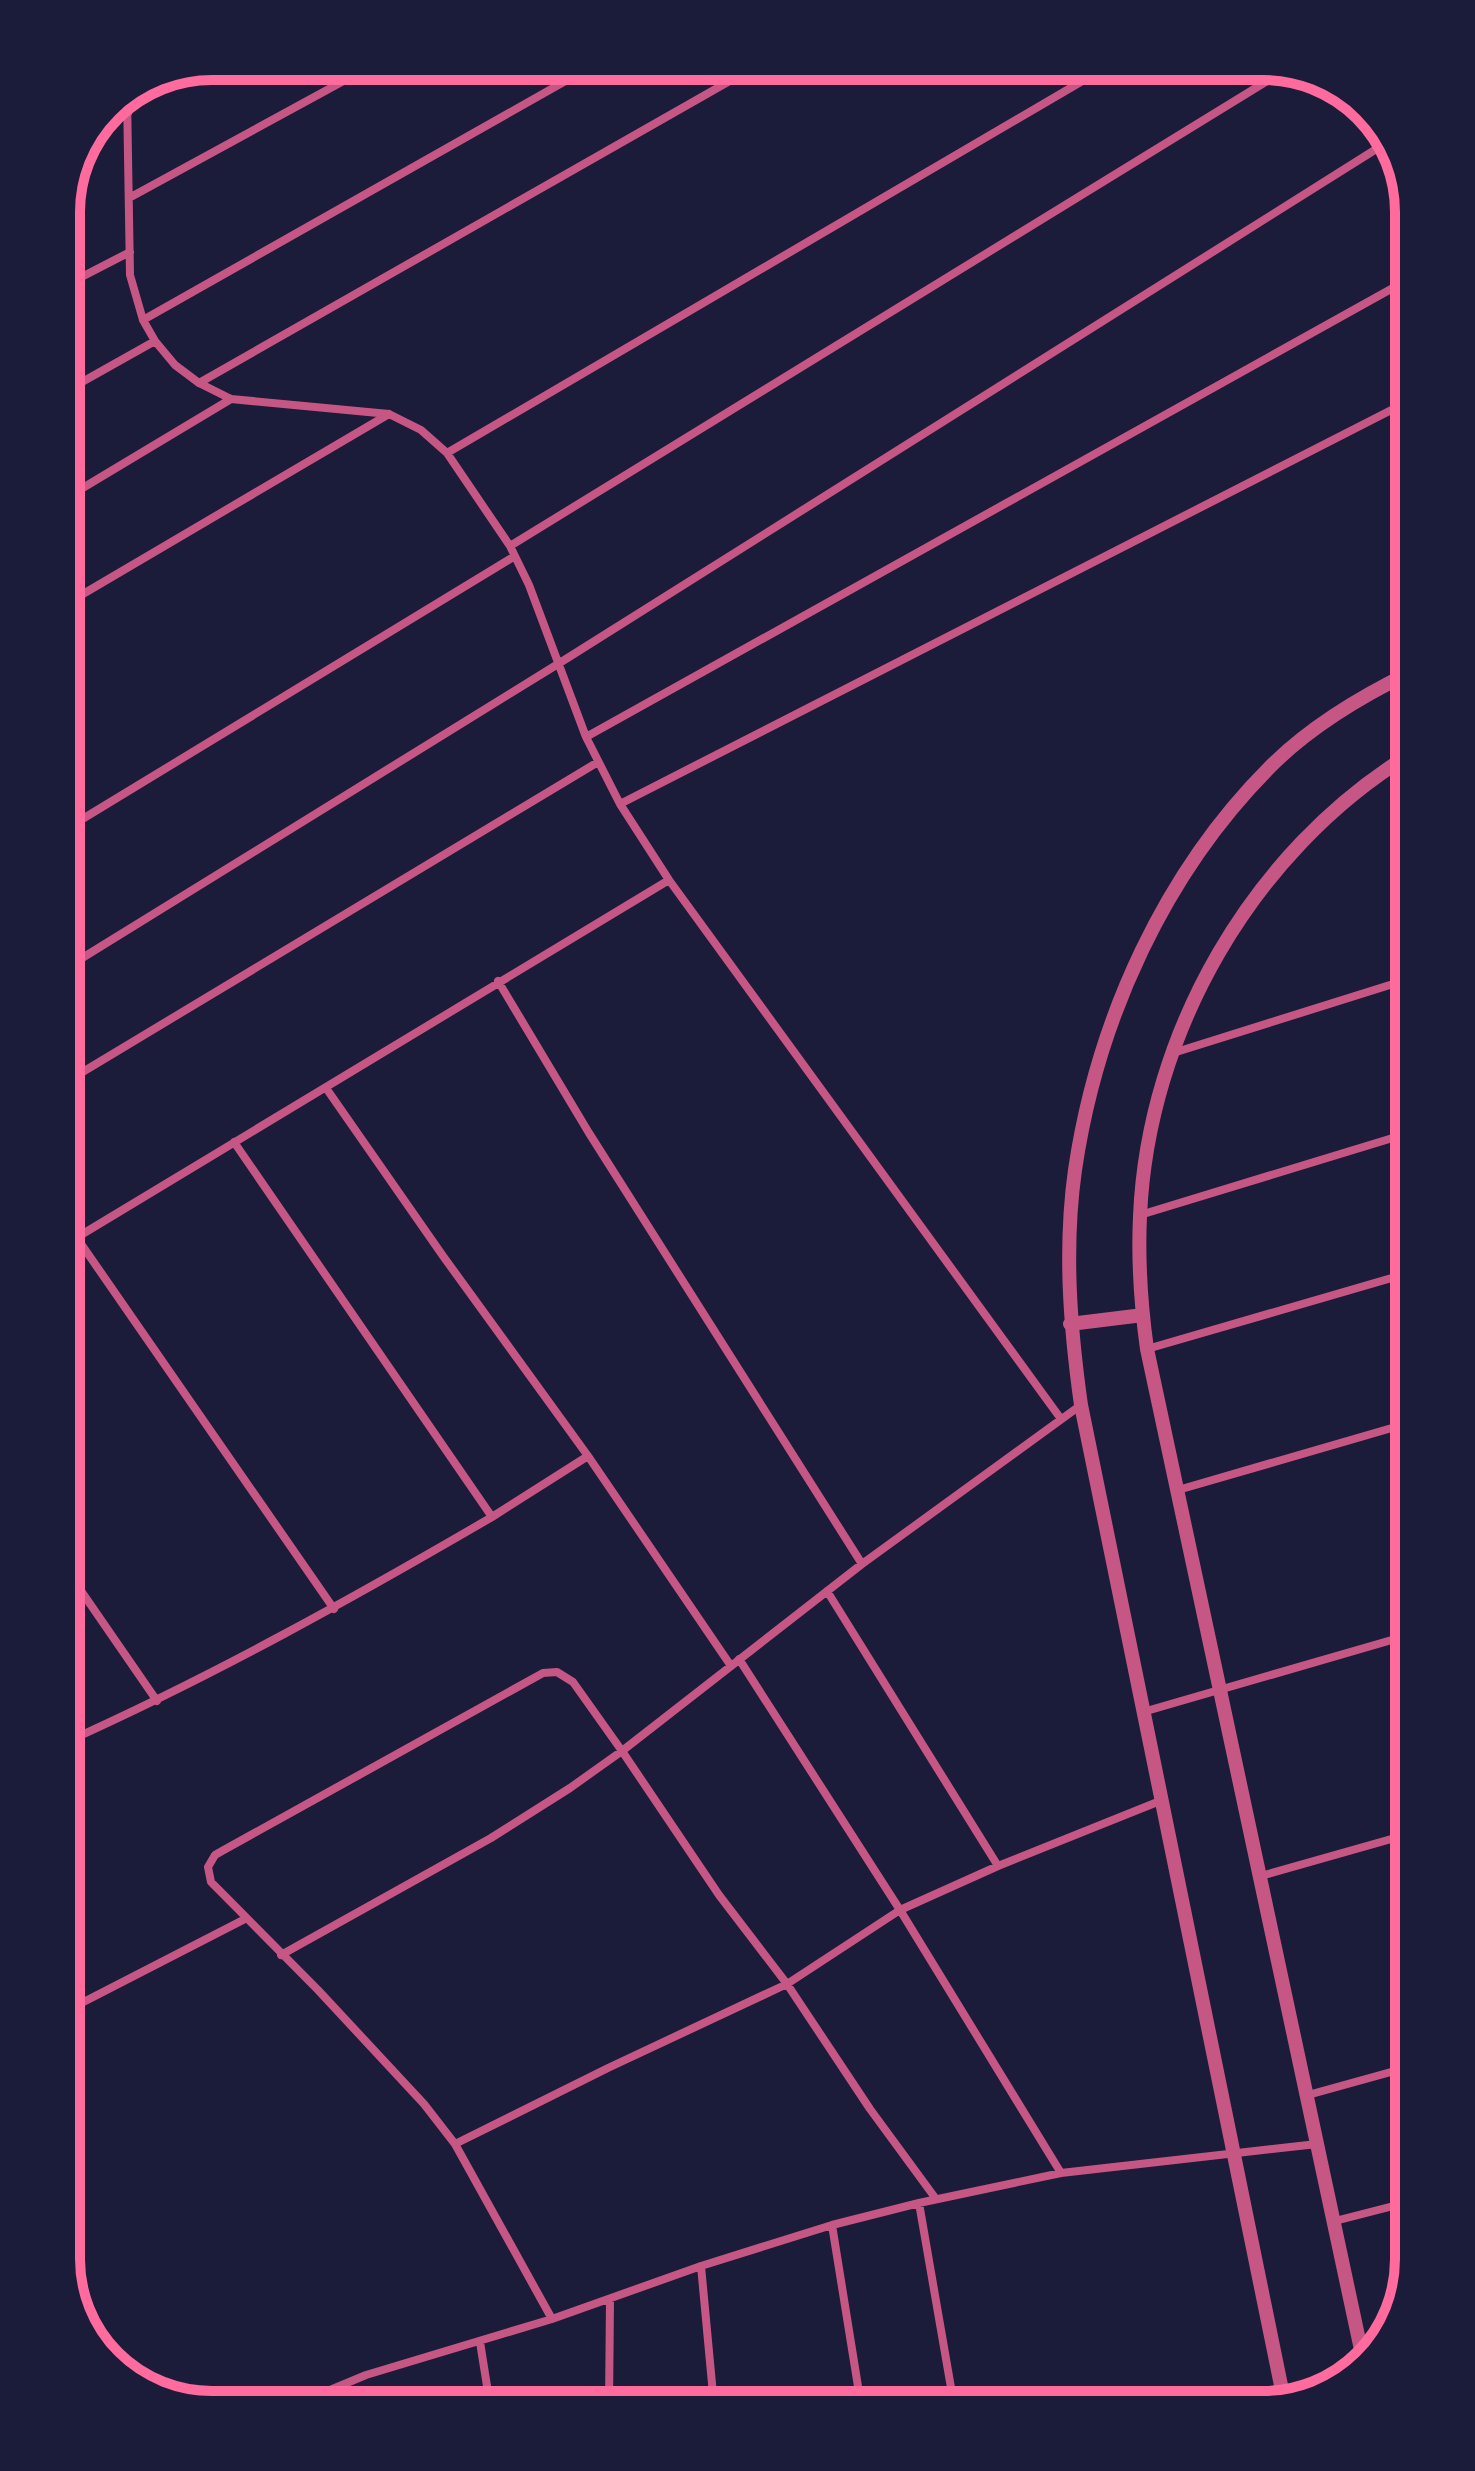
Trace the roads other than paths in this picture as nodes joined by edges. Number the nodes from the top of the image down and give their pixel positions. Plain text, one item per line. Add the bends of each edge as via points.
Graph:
1 (345, 80) edge
2 (567, 80) edge
3 (731, 80) edge
4 (1084, 80) edge
5 (1269, 80) edge
6 (128, 113) joint
7 (123, 116) edge
8 (1378, 148) edge
9 (129, 198) junction
10 (130, 252) junction
11 (80, 278) edge
12 (1395, 287) edge
13 (143, 320) junction
14 (155, 341) junction
15 (80, 383) edge
16 (199, 383) junction
17 (231, 399) junction
18 (1395, 408) edge
19 (389, 414) junction
20 (447, 453) junction
21 (80, 490) edge
22 (510, 546) junction
23 (515, 556) junction
24 (80, 596) edge
25 (558, 664) junction
26 (1395, 680) edge
27 (586, 737) junction
28 (598, 762) junction
29 (1395, 764) edge
30 (620, 804) junction
31 (80, 820) edge
32 (669, 880) junction
33 (80, 959) edge
34 (498, 981) junction
35 (1395, 983) edge
36 (1172, 1053) junction
37 (80, 1074) edge
38 (326, 1088) junction
39 (1395, 1137) edge
40 (234, 1142) junction
41 (1140, 1216) junction
42 (80, 1236) edge
43 (80, 1242) edge
44 (1395, 1277) edge
45 (1143, 1315) junction
46 (1070, 1324) junction
47 (1147, 1349) junction
48 (1081, 1405) junction
49 (1061, 1419) junction
50 (1395, 1427) edge
51 (588, 1456) junction
52 (1178, 1490) junction
53 (492, 1517) junction
54 (862, 1564) junction
55 (80, 1589) edge
56 (827, 1591) junction
57 (334, 1609) junction
58 (1395, 1639) edge
59 (739, 1659) junction
60 (731, 1666) junction
61 (1221, 1689) junction
62 (157, 1701) junction
63 (1142, 1712) junction
64 (80, 1736) edge
65 (622, 1751) junction
66 (1160, 1801) junction
67 (1395, 1838) edge
68 (998, 1866) junction
69 (1261, 1876) junction
70 (900, 1910) junction
71 (245, 1919) junction
72 (281, 1955) junction
73 (787, 1984) junction
74 (80, 2004) edge
75 (1395, 2071) edge
76 (1308, 2095) junction
77 (455, 2144) junction
78 (1318, 2144) junction
79 (1235, 2153) junction
80 (1061, 2173) junction
81 (936, 2199) junction
82 (919, 2203) junction
83 (1395, 2206) edge
84 (1335, 2221) junction
85 (832, 2225) junction
86 (701, 2266) junction
87 (610, 2299) junction
88 (552, 2319) junction
89 (480, 2342) junction
90 (1361, 2347) edge
91 (1282, 2389) edge
92 (329, 2391) edge
93 (488, 2391) edge
94 (609, 2391) edge
95 (713, 2391) edge
96 (859, 2391) edge
97 (952, 2391) edge

1 - 9 street
2 - 13 street
3 - 16 street
4 - 20 street
5 - 22 street
6 - 7 street
6 - 9 street
8 - 25 street
9 - 10 street
10 - 11 street
10 - 13 street via 130,275
12 - 27 street
13 - 14 street
14 - 15 street
14 - 16 street
16 - 17 street
17 - 19 street
17 - 21 street
18 - 30 street
19 - 20 street via 421,430
19 - 24 street
20 - 22 street
22 - 23 street
23 - 25 street
23 - 31 street
25 - 27 street
25 - 33 street
26 - 46 street via 1362,696 1274,763 1195,857 1154,926 1130,976 1089,1097 1071,1215
27 - 28 street
28 - 30 street
28 - 37 street
29 - 36 street via 1340,806 1258,894 1195,997
30 - 32 street
32 - 34 street
32 - 49 street
34 - 38 street
34 - 54 street via 628,1197
35 - 36 street
36 - 41 street via 1150,1133
38 - 40 street
38 - 51 street
39 - 41 street
40 - 42 street
40 - 53 street
41 - 45 street
43 - 57 street
44 - 47 street
45 - 46 street
45 - 47 street
46 - 48 street
47 - 52 street
48 - 49 street
48 - 63 street
49 - 54 street
50 - 52 street
51 - 53 street
51 - 60 street
52 - 61 street
53 - 57 street
54 - 56 street
55 - 62 street
56 - 59 street
56 - 68 street
57 - 62 street
58 - 61 street
59 - 60 street
59 - 70 street
60 - 65 street
61 - 63 street
61 - 69 street
62 - 64 street
63 - 66 street
65 - 71 street via 573,1682 549,1672 536,1676 215,1855 208,1867 211,1882
65 - 72 street via 491,1838
65 - 73 street via 719,1895
66 - 68 street
66 - 79 street
67 - 69 street
68 - 70 street
69 - 76 street
70 - 73 street
70 - 80 street
71 - 72 street
71 - 74 street
72 - 77 street via 398,2075
73 - 77 street
73 - 81 street
75 - 76 street
76 - 78 street
77 - 88 street
78 - 79 street
78 - 84 street
79 - 80 street
79 - 91 street
80 - 81 street
81 - 82 street
82 - 85 street
82 - 97 street
83 - 84 street
84 - 90 street
85 - 86 street
85 - 96 street
86 - 87 street
86 - 95 street
87 - 88 street
87 - 94 street
88 - 89 street
89 - 92 street
89 - 93 street

